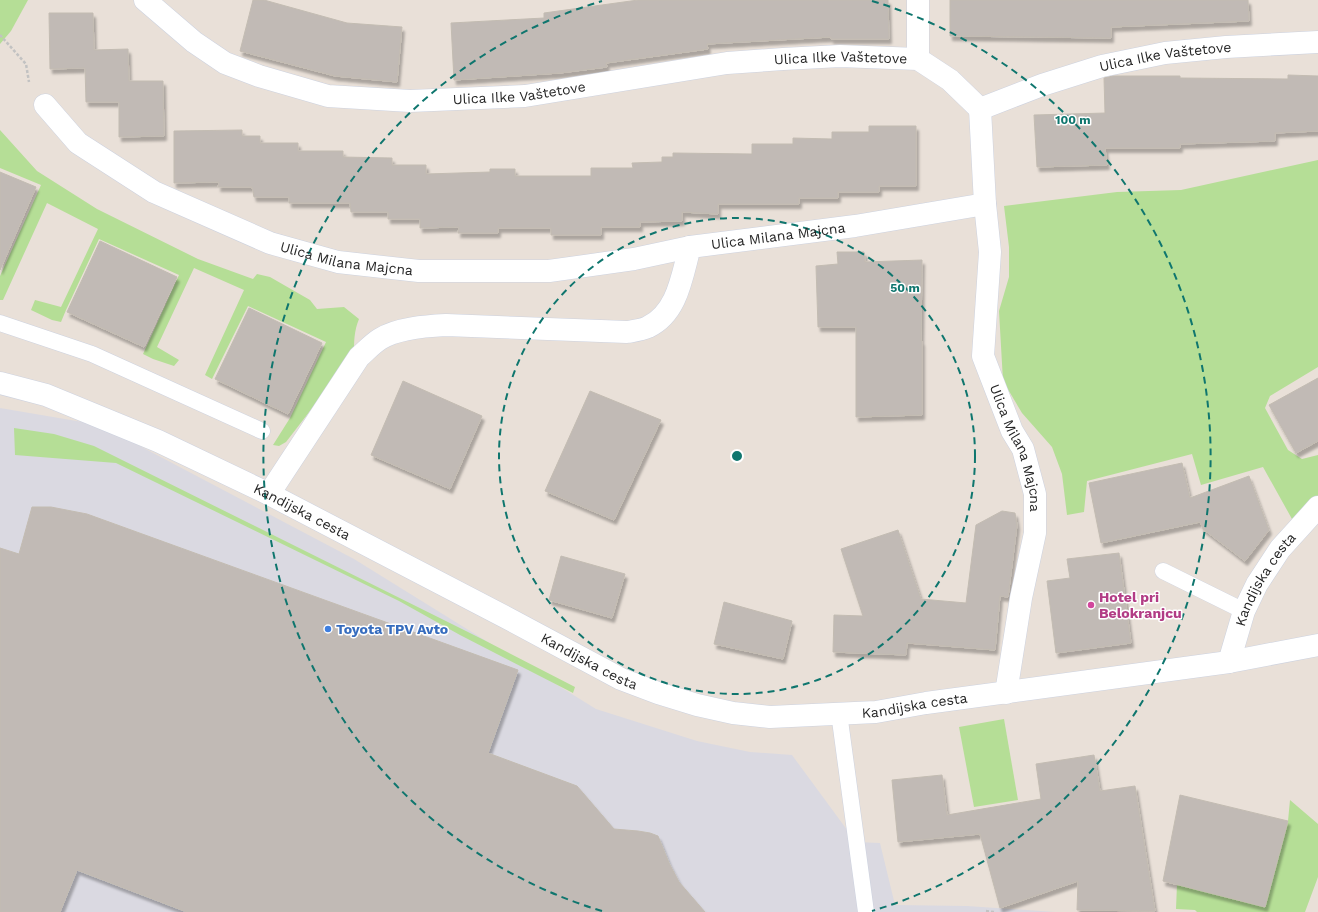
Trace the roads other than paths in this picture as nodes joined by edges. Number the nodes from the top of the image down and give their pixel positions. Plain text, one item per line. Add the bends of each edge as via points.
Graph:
1 (145, 0) edge
2 (918, 0) edge
3 (1318, 42) edge
4 (918, 59) junction
5 (45, 105) road end
6 (980, 109) junction
7 (985, 204) junction
8 (690, 247) junction
9 (0, 323) edge
10 (0, 383) edge
11 (262, 431) dead end
12 (269, 494) junction
13 (1318, 507) edge
14 (1163, 571) dead end
15 (1244, 611) junction
16 (1318, 645) edge
17 (1229, 662) junction
18 (1006, 693) junction
19 (839, 713) junction
20 (866, 912) edge

1 - 4 street, Ulica Ilke Vaštetove via 194,42 225,63 259,76 328,96 410,101 525,96 727,63 840,56
2 - 4 street, Ulica Ilke Vaštetove
3 - 6 street, Ulica Ilke Vaštetove via 1165,53 1102,66
4 - 6 street, Ulica Ilke Vaštetove via 950,80
5 - 8 street, Ulica Milana Majcna via 78,143 154,192 270,243 338,262 419,271 548,271 634,259
6 - 7 street, Ulica Milana Majcna
7 - 8 street, Ulica Milana Majcna via 855,226
7 - 18 street, Ulica Milana Majcna via 990,252 983,356 1012,431 1023,449 1035,494 1035,533 1021,598
8 - 12 street via 674,300 663,317 648,328 627,332 446,325 429,326 381,338 359,357
9 - 11 lane via 92,354
10 - 12 street, Kandijska cesta via 46,396 152,438
12 - 19 street, Kandijska cesta via 628,682 690,703 733,713 770,716
13 - 15 street, Kandijska cesta via 1280,549 1257,584
14 - 15 lane
15 - 17 street, Kandijska cesta
16 - 17 street, Kandijska cesta
17 - 18 street, Kandijska cesta
18 - 19 street, Kandijska cesta via 876,712
19 - 20 lane

